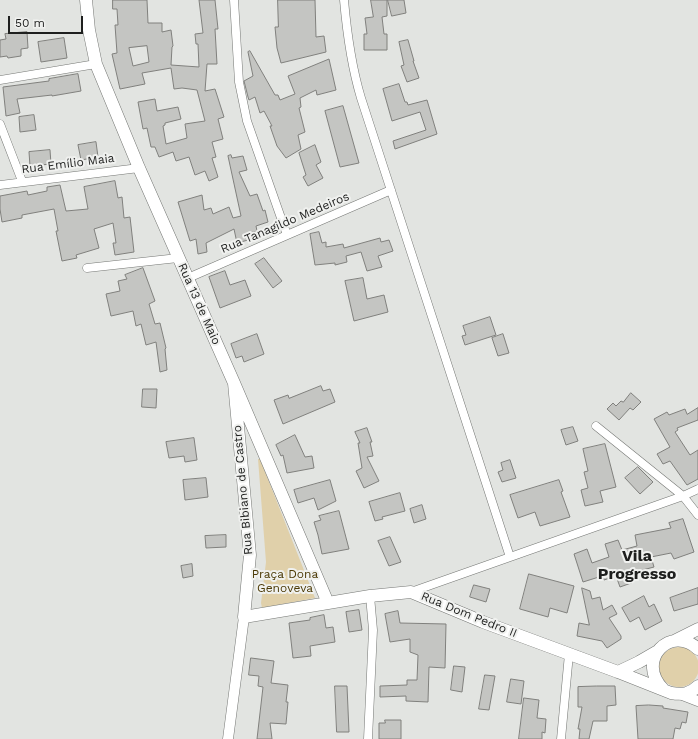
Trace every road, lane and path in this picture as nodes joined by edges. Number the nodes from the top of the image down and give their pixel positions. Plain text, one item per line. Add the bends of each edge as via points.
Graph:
1 (86, 0) edge
2 (234, 0) edge
3 (344, 0) edge
4 (96, 64) junction
5 (0, 80) edge
6 (0, 124) edge
7 (139, 168) junction
8 (22, 181) junction
9 (0, 185) edge
10 (391, 190) junction
11 (287, 235) junction
12 (178, 258) junction
13 (87, 268) dead end
14 (188, 278) junction
15 (234, 383) junction
16 (596, 426) dead end
17 (698, 489) edge
18 (683, 496) junction
19 (698, 515) edge
20 (510, 557) junction
21 (411, 592) junction
22 (370, 596) junction
23 (328, 603) junction
24 (244, 617) junction
25 (698, 629) edge
26 (671, 642) junction
27 (698, 649) edge
28 (658, 651) junction
29 (570, 654) junction
30 (618, 672) junction
31 (698, 686) edge
32 (663, 689) junction
33 (680, 694) junction
34 (698, 701) edge
35 (228, 739) edge
36 (368, 739) edge
37 (561, 739) edge

1 - 4 main road, Rua 13 de Maio
2 - 11 street via 239,82 247,121
3 - 10 street via 353,71
4 - 5 street
4 - 7 main road, Rua 13 de Maio
6 - 8 street
7 - 8 street, Rua Emílio Maia
7 - 12 main road, Rua 13 de Maio
8 - 9 street, Rua Emílio Maia
10 - 11 street, Rua Tanagildo Medeiros
10 - 20 street
11 - 14 street, Rua Tanagildo Medeiros
12 - 13 street
12 - 14 main road, Rua 13 de Maio
14 - 15 main road, Rua 13 de Maio
15 - 23 main road, Rua 13 de Maio
15 - 24 main road, Rua Bibiano de Castro via 250,555
16 - 18 street
17 - 18 street
18 - 19 street
18 - 20 street
20 - 21 street
21 - 22 main road, Rua Dom Pedro II
21 - 29 main road, Rua Dom Pedro II
22 - 23 main road, Rua Dom Pedro II
22 - 36 street via 373,630
23 - 24 main road, Rua Dom Pedro II
24 - 35 street, Rua Bibiano de Castro
25 - 26 main road
26 - 27 main road via 687,642
26 - 28 main road
28 - 30 main road
28 - 32 main road via 653,662 653,675
29 - 30 main road, Rua Dom Pedro II
29 - 37 street
30 - 32 main road, Rua Dom Pedro II
31 - 33 main road
32 - 33 main road, Rua Dom Pedro II
33 - 34 street, Rua Dom Pedro II

